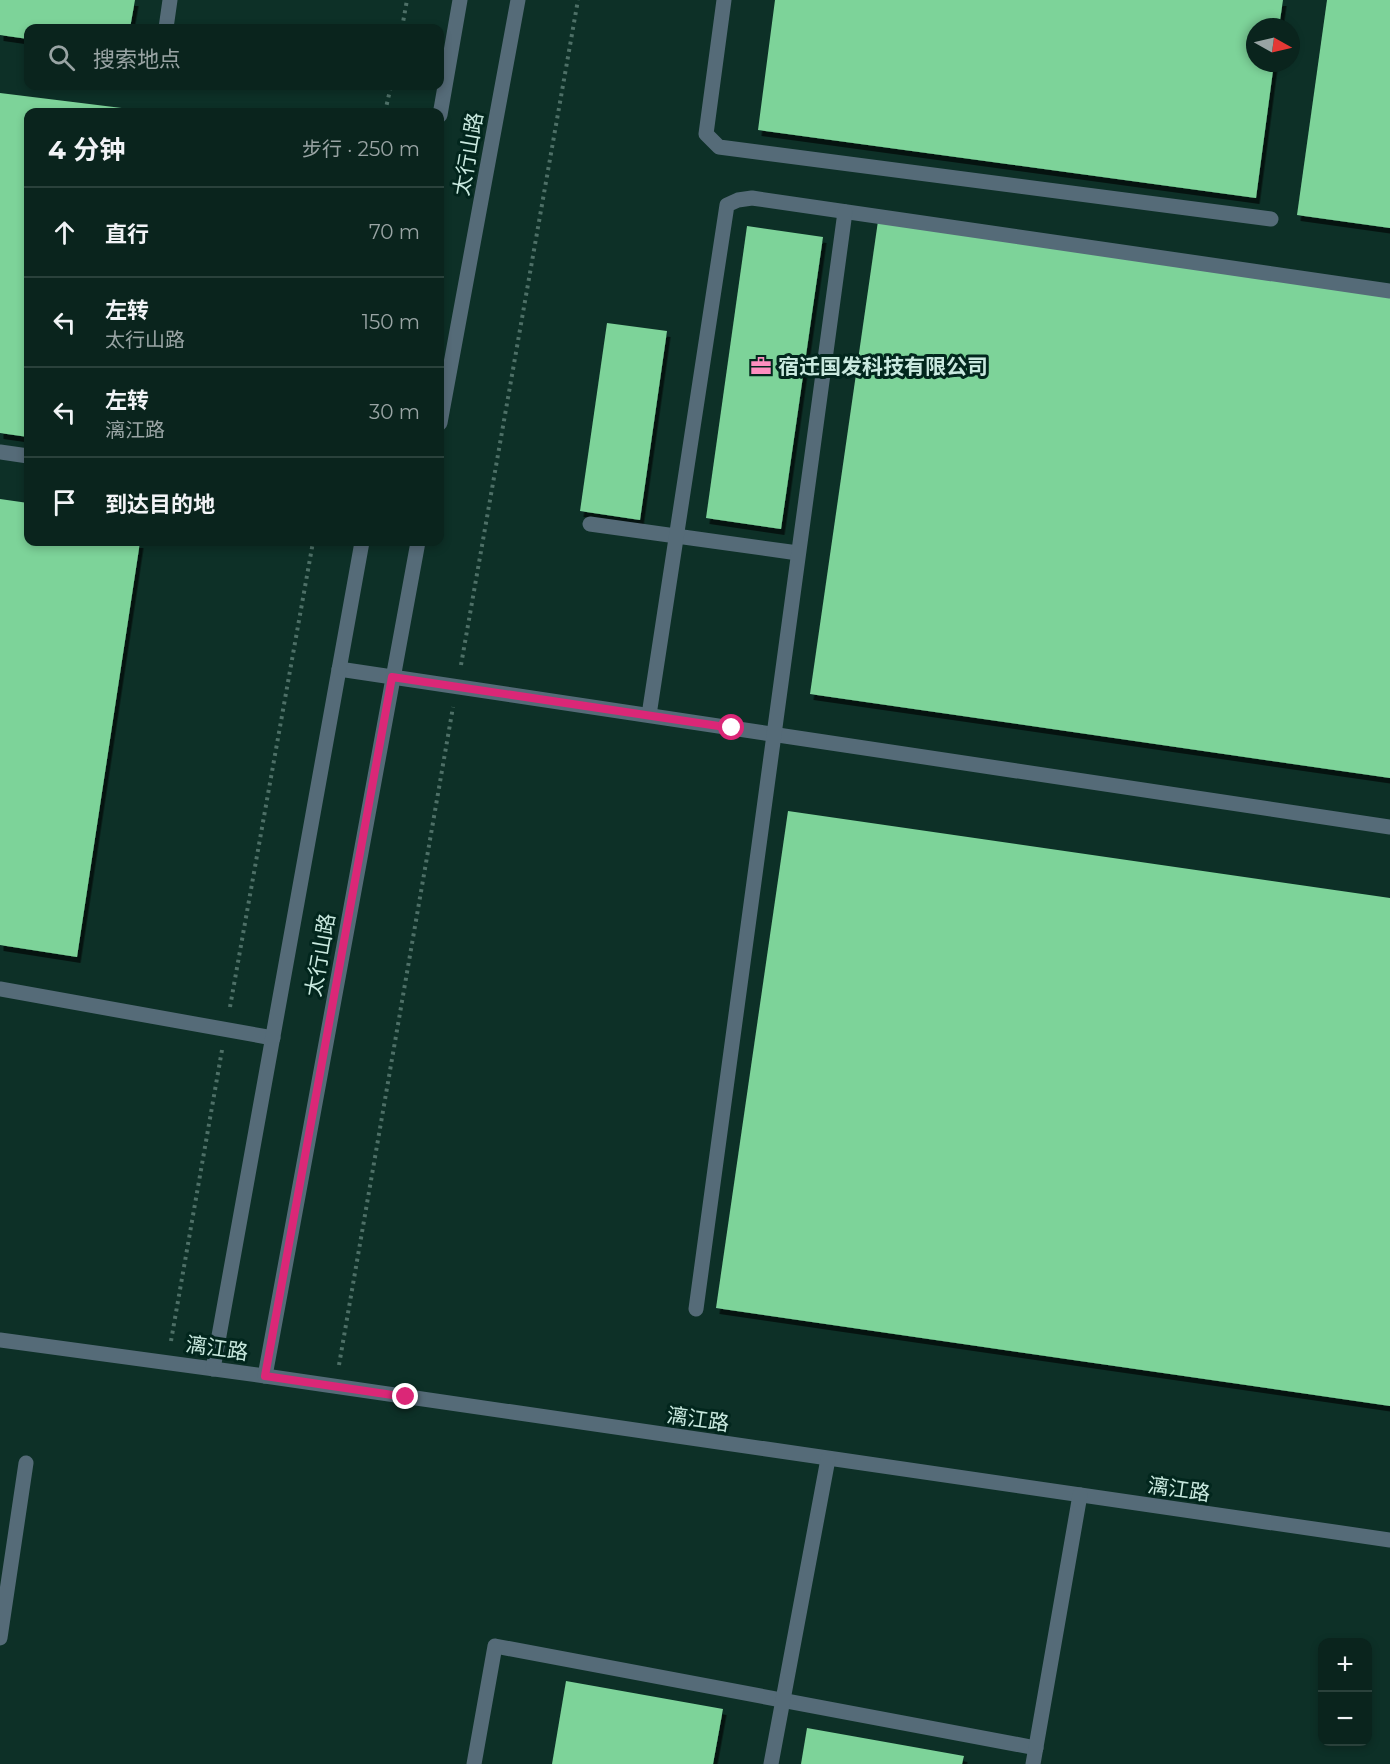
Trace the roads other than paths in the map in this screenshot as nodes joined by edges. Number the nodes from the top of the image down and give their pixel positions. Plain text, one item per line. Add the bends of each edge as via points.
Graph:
1 (170, 0) edge
2 (460, 0) edge
3 (518, 0) edge
4 (724, 0) edge
5 (167, 24) edge
6 (441, 108) edge
7 (845, 212) junction
8 (1271, 219) dead end
9 (1390, 291) edge
10 (444, 401) edge
11 (0, 452) edge
12 (24, 455) edge
13 (590, 524) dead end
14 (676, 537) junction
15 (361, 546) edge
16 (416, 546) edge
17 (798, 553) junction
18 (339, 669) junction
19 (392, 677) junction
20 (649, 716) junction
21 (773, 734) junction
22 (1390, 827) edge
23 (0, 988) edge
24 (273, 1038) junction
25 (696, 1309) dead end
26 (0, 1340) edge
27 (213, 1369) junction
28 (265, 1376) junction
29 (828, 1459) junction
30 (26, 1463) dead end
31 (1080, 1496) junction
32 (1390, 1540) edge
33 (0, 1638) edge
34 (783, 1700) junction
35 (1036, 1748) junction
36 (474, 1764) edge
37 (771, 1764) edge
38 (1033, 1764) edge

1 - 5 street
2 - 6 street, 太行山路
3 - 10 street, 太行山路
4 - 8 street via 706,134 719,147
7 - 9 street
7 - 14 street via 752,198 727,205
7 - 17 street
11 - 12 street
13 - 14 street
14 - 17 street
14 - 20 street
15 - 18 street, 太行山路
16 - 19 street, 太行山路
17 - 21 street
18 - 19 street
18 - 24 street, 太行山路
19 - 20 street
19 - 28 street, 太行山路
20 - 21 street
21 - 22 street
21 - 25 street
23 - 24 street
24 - 27 street, 太行山路
26 - 27 street, 漓江路
27 - 28 street, 漓江路
28 - 29 street, 漓江路
29 - 31 street, 漓江路
29 - 34 street
30 - 33 street
31 - 32 street, 漓江路
31 - 35 street
34 - 35 street
34 - 36 street via 495,1646
34 - 37 street
35 - 38 street

